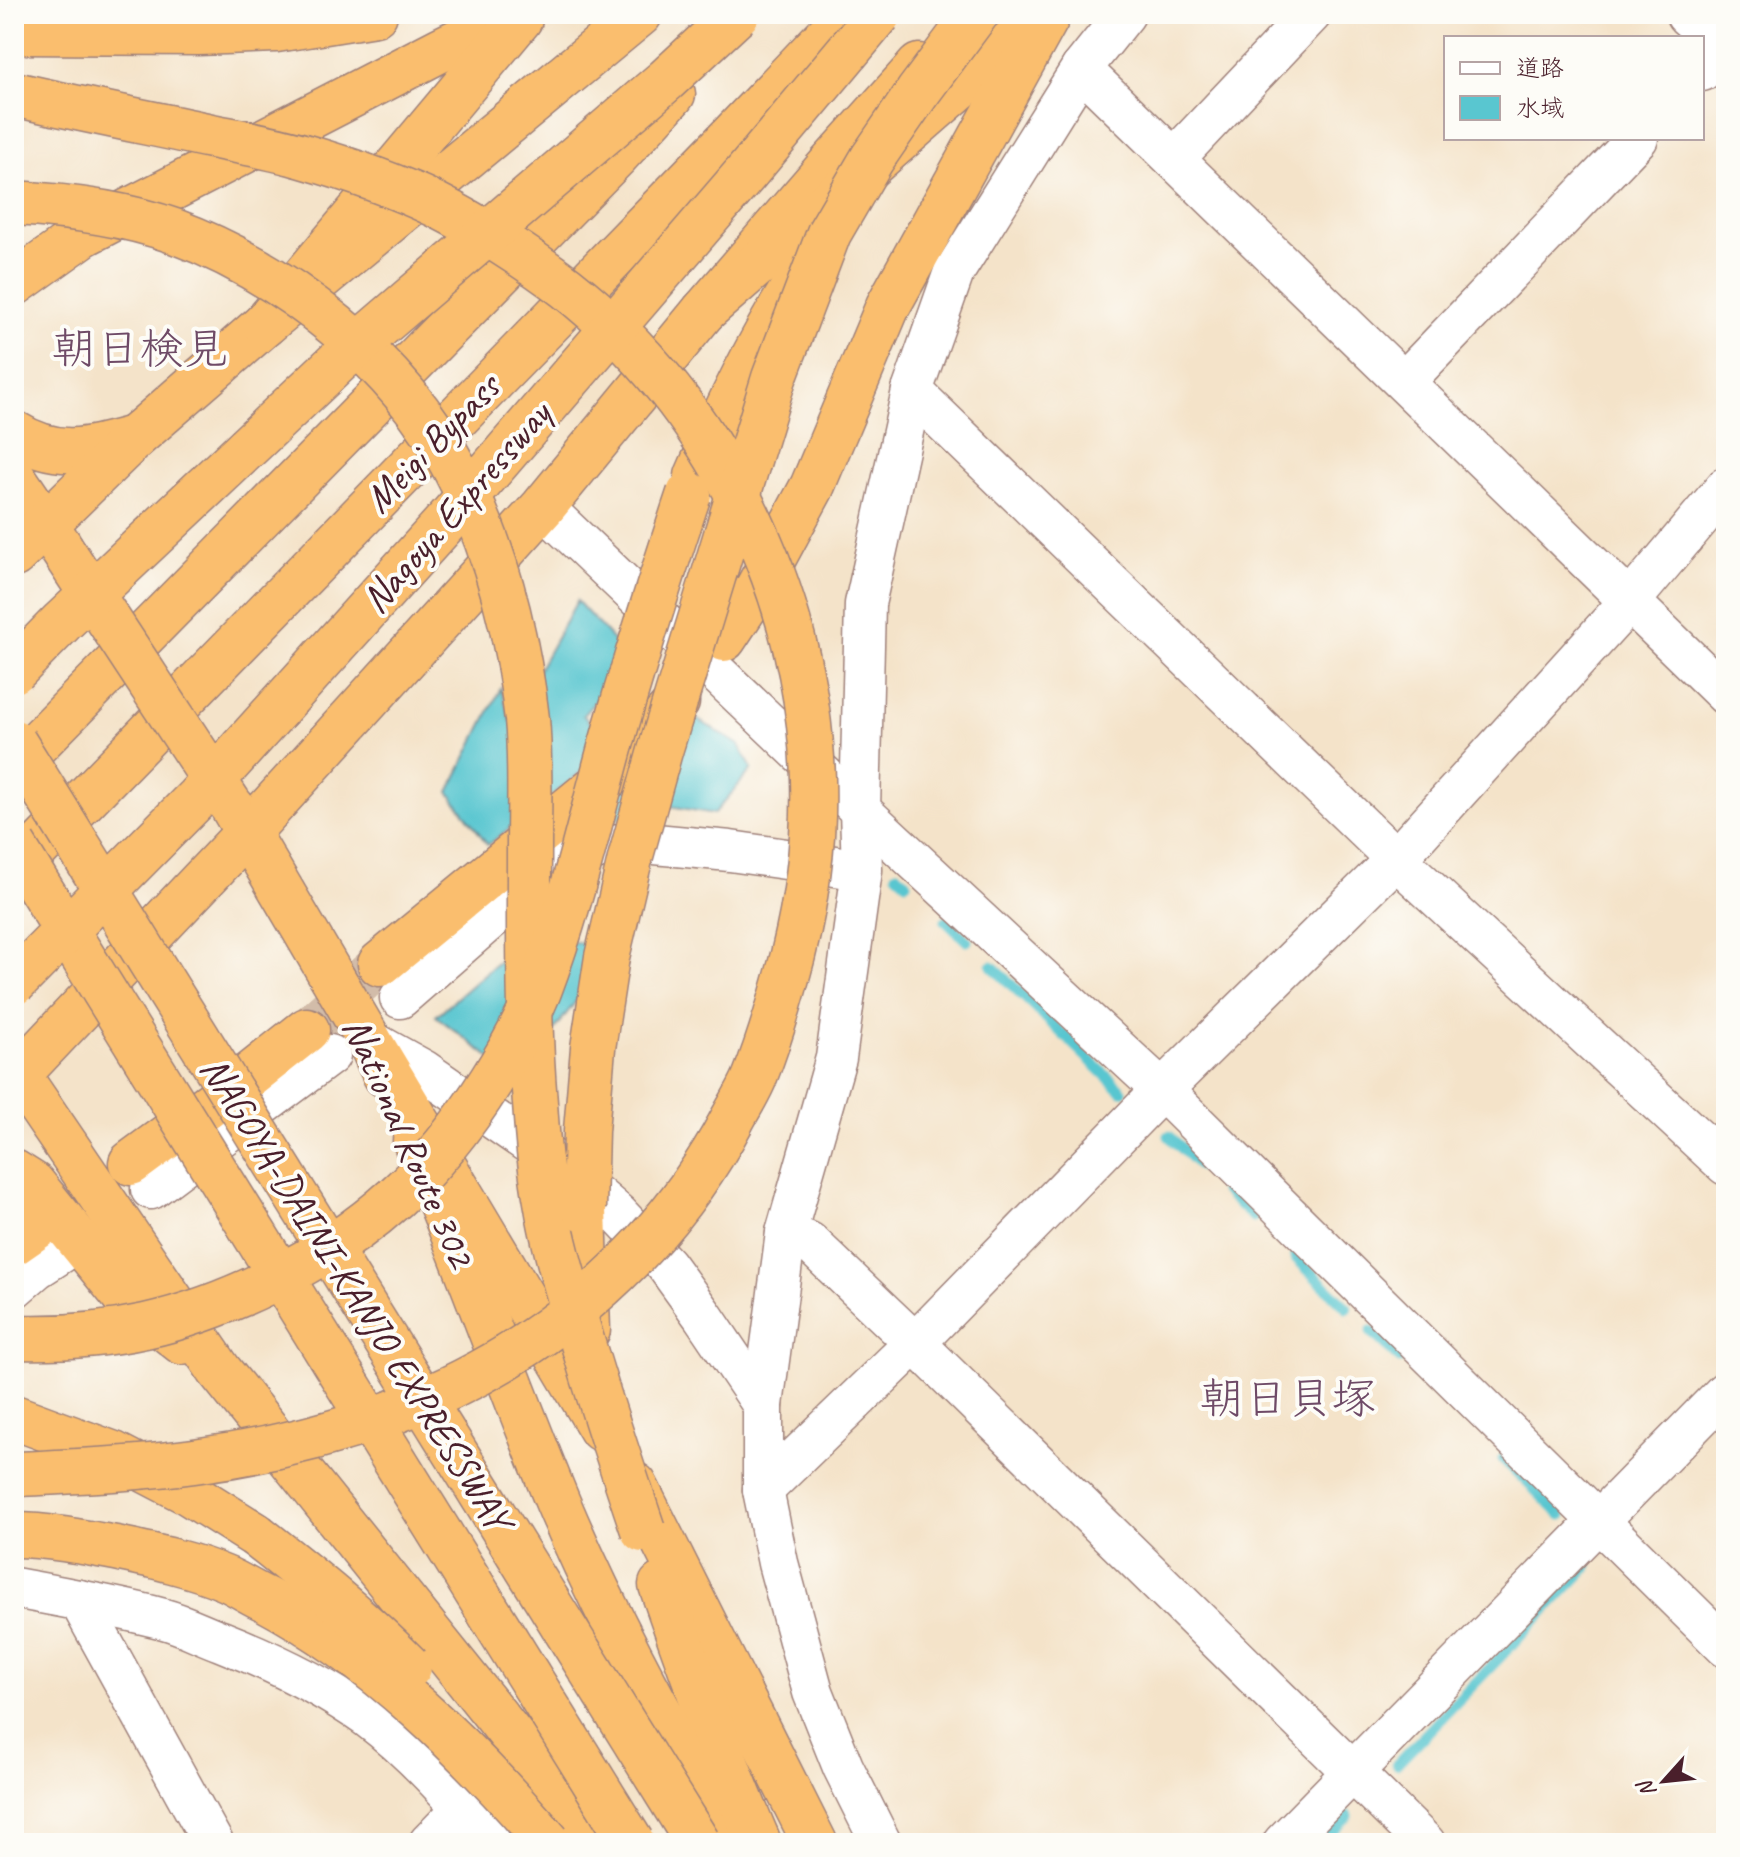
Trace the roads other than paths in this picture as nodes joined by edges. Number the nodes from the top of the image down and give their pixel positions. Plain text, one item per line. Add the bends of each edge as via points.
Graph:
1 (375, 14) edge
2 (514, 14) edge
3 (524, 14) edge
4 (640, 14) edge
5 (737, 14) edge
6 (747, 14) edge
7 (848, 14) edge
8 (879, 14) edge
9 (966, 14) edge
10 (976, 14) edge
11 (1047, 14) edge
12 (1125, 14) edge
13 (1311, 14) edge
14 (1688, 14) edge
15 (14, 32) edge
16 (1726, 46) edge
17 (1081, 69) junction
18 (1704, 69) edge
19 (14, 94) edge
20 (1636, 140) edge
21 (1174, 159) junction
22 (14, 203) edge
23 (829, 233) junction
24 (14, 284) edge
25 (704, 311) junction
26 (265, 324) junction
27 (1404, 382) junction
28 (912, 391) junction
29 (14, 433) edge
30 (134, 438) junction
31 (14, 478) edge
32 (1726, 487) edge
33 (543, 507) junction
34 (53, 535) junction
35 (14, 555) edge
36 (1630, 601) junction
37 (724, 639) dead end
38 (14, 671) edge
39 (692, 685) dead end
40 (1726, 695) edge
41 (14, 742) edge
42 (14, 767) edge
43 (860, 810) junction
44 (238, 817) junction
45 (14, 846) edge
46 (1396, 859) junction
47 (862, 870) junction
48 (14, 872) edge
49 (390, 981) joint
50 (14, 983) edge
51 (335, 1042) junction
52 (15, 1074) edge
53 (1162, 1090) junction
54 (1726, 1165) edge
55 (14, 1172) edge
56 (141, 1176) dead end
57 (786, 1233) junction
58 (38, 1240) edge
59 (14, 1288) edge
60 (14, 1337) edge
61 (915, 1343) junction
62 (219, 1370) junction
63 (1726, 1391) edge
64 (598, 1397) junction
65 (763, 1405) junction
66 (14, 1417) edge
67 (14, 1475) edge
68 (763, 1490) junction
69 (1598, 1522) junction
70 (14, 1535) edge
71 (14, 1588) edge
72 (79, 1600) junction
73 (1726, 1647) edge
74 (367, 1717) junction
75 (497, 1717) junction
76 (1353, 1773) junction
77 (463, 1808) junction
78 (213, 1843) edge
79 (429, 1843) edge
80 (491, 1843) edge
81 (550, 1843) edge
82 (589, 1843) edge
83 (632, 1843) edge
84 (698, 1843) edge
85 (734, 1843) edge
86 (759, 1843) edge
87 (815, 1843) edge
88 (881, 1843) edge
89 (1283, 1843) edge
90 (1425, 1843) edge

1 - 15 highway via 276,30
2 - 24 highway via 84,234
3 - 26 highway
4 - 26 highway
5 - 38 highway, bridge via 340,360
6 - 42 highway, Meigi Bypass via 615,157
7 - 48 highway, Meigi Bypass
8 - 50 highway, Nagoya Expressway, bridge via 434,535 197,798
9 - 25 highway
10 - 23 highway, bridge via 872,159
11 - 25 highway
11 - 37 highway via 888,306 812,487
12 - 17 street
13 - 21 street
14 - 16 street
16 - 18 street
17 - 21 street
17 - 28 street via 954,272
19 - 67 highway, bridge via 296,154 367,176 437,206 567,288 633,348 682,406 727,475 766,555 791,632 806,705 813,779 802,916 781,1002 753,1082 716,1151 673,1211 580,1306 458,1384 327,1435 192,1461
20 - 27 street
21 - 27 street
22 - 64 highway, bridge via 96,210 174,231 279,283 332,321 392,379 455,469 504,590 517,655 527,723 538,1130 561,1270
23 - 60 highway, bridge via 747,370 689,494 633,665 538,994 468,1118 392,1202 347,1237 232,1300 173,1321 112,1333
23 - 64 highway, bridge via 774,378 706,595 607,957 593,1048 584,1209 588,1333
25 - 33 highway
26 - 30 highway
27 - 36 street
28 - 43 street via 865,604
28 - 46 street
29 - 30 highway via 56,450 87,450
30 - 34 highway
31 - 34 highway, National Route 302
32 - 36 street
33 - 43 street
33 - 44 highway
34 - 35 highway
34 - 44 highway, National Route 302, bridge
36 - 40 street
36 - 46 street
39 - 49 highway via 626,762
41 - 84 highway, NAGOYA-DAINI-KANJO EXPRESSWAY, bridge
43 - 47 street
43 - 53 street
44 - 51 highway, National Route 302
44 - 52 highway
45 - 83 highway, NAGOYA-DAINI-KANJO EXPRESSWAY, bridge
46 - 53 street
46 - 54 street
47 - 49 street via 730,851 606,845 562,865
47 - 57 street via 836,1058
51 - 56 highway via 249,1076
51 - 65 street via 423,1070 563,1167 666,1265
51 - 85 highway, National Route 302 via 418,1150 601,1599
51 - 87 highway via 635,1485
52 - 62 highway
53 - 61 street
53 - 69 street
55 - 62 highway via 33,1184 124,1296
57 - 61 street via 809,1242
57 - 65 street
58 - 59 street via 36,1269
61 - 68 street
61 - 76 street
62 - 75 highway
63 - 69 street
64 - 86 highway, bridge via 692,1675
65 - 68 street
66 - 81 highway, bridge via 114,1454 189,1493 313,1579 407,1664 454,1716
68 - 88 street via 813,1692
69 - 73 street
69 - 76 street
70 - 81 highway, bridge via 163,1558 227,1579 291,1613 405,1697
71 - 72 street
72 - 74 street via 167,1620 241,1649 306,1679
72 - 78 street
74 - 75 street
74 - 77 street
75 - 82 highway
76 - 89 street
76 - 90 street
77 - 79 street
77 - 80 street

